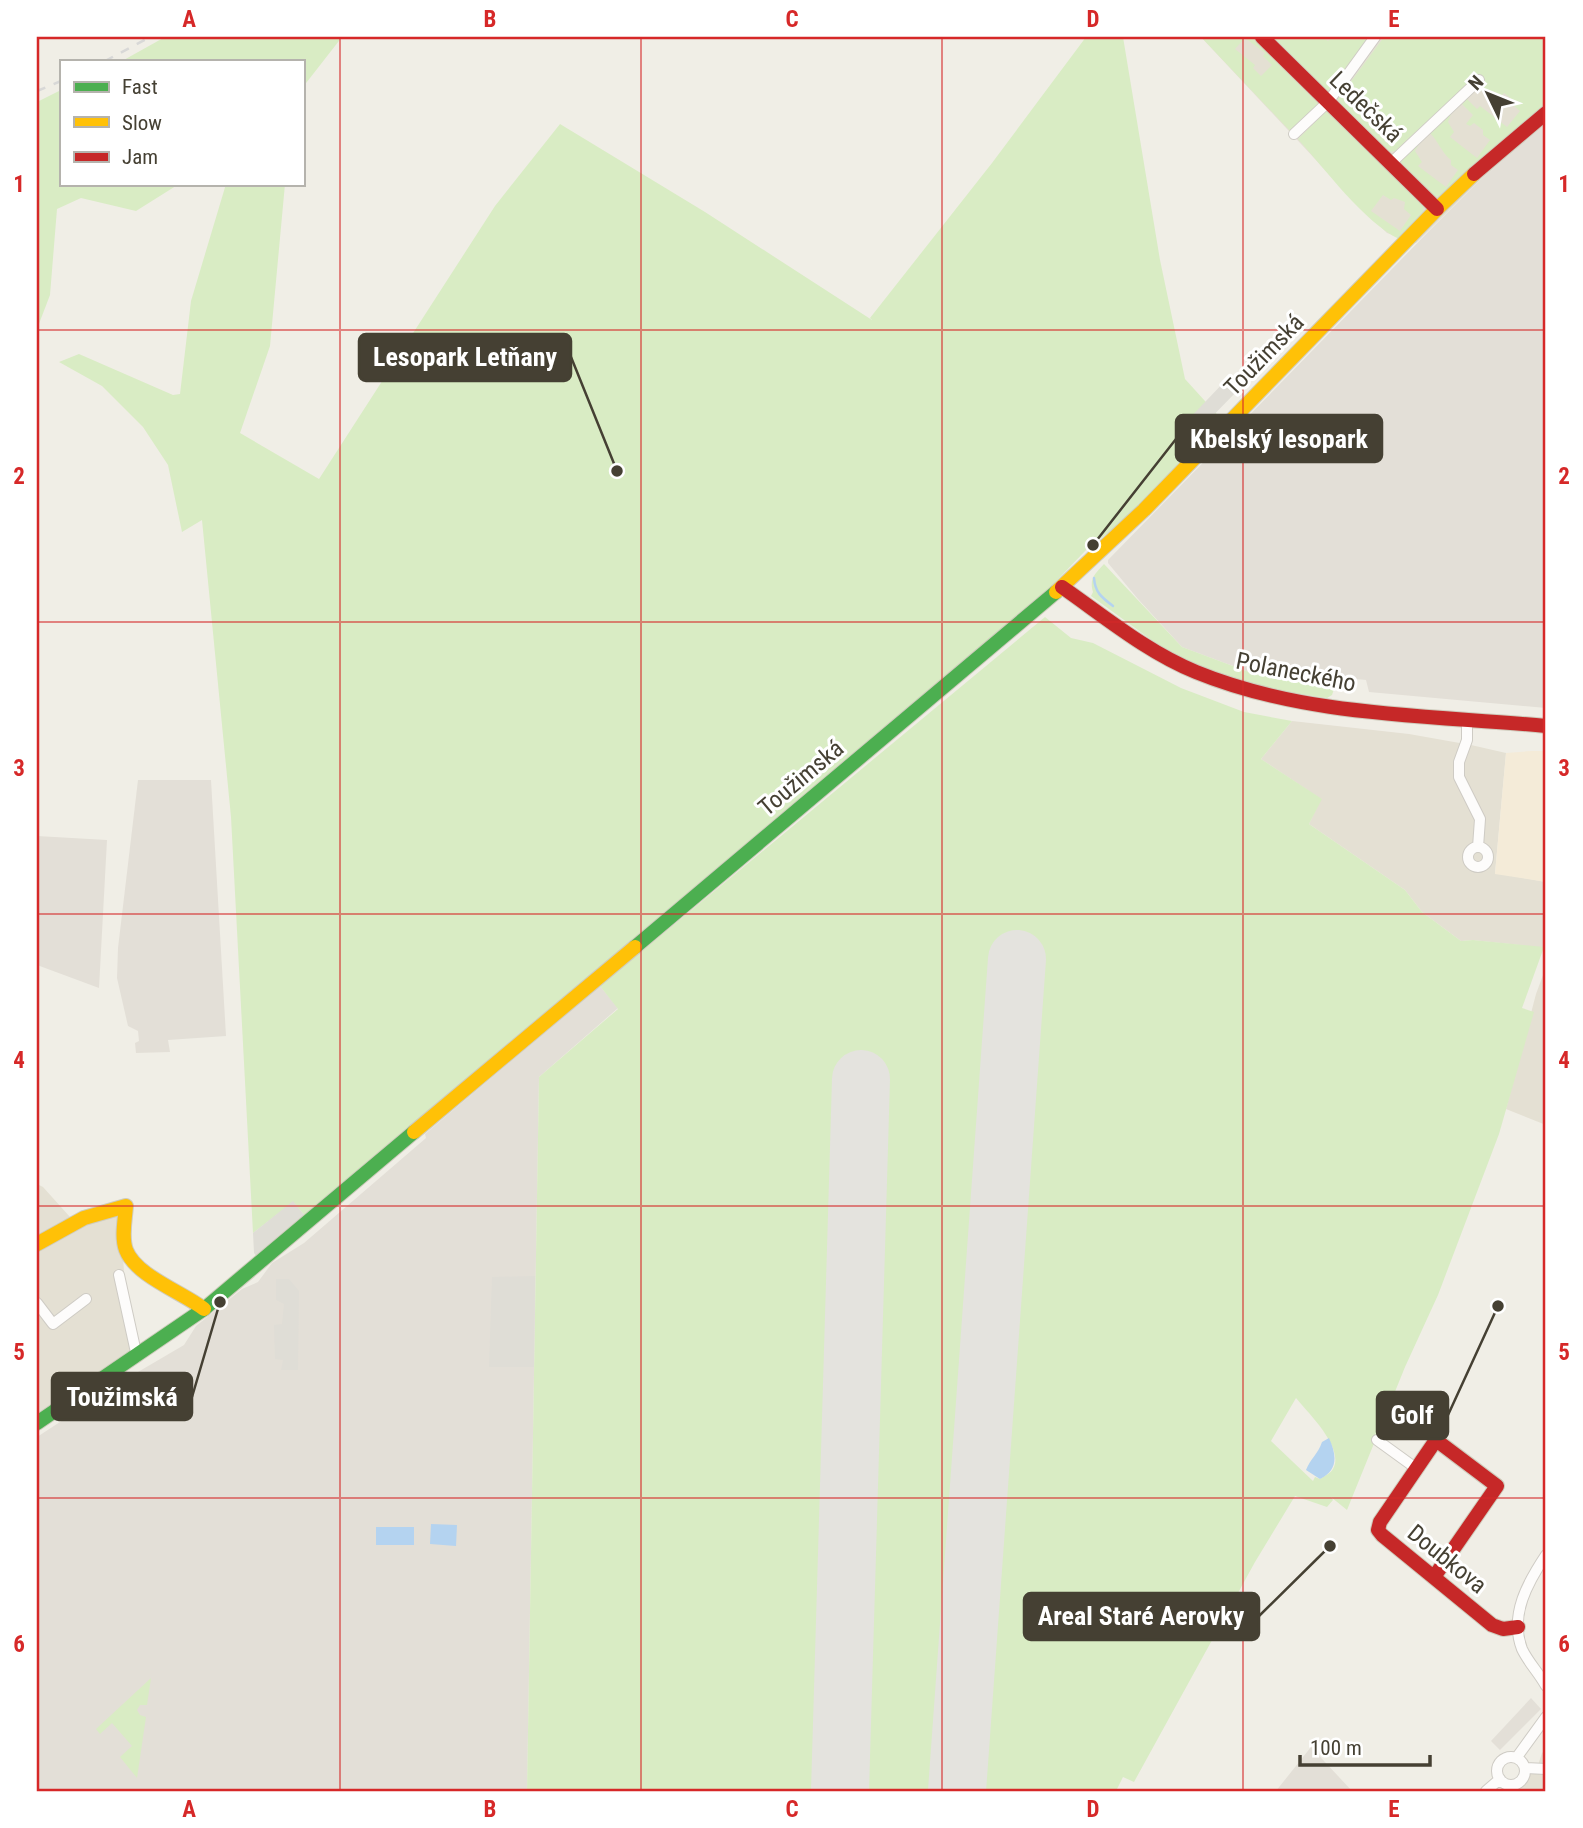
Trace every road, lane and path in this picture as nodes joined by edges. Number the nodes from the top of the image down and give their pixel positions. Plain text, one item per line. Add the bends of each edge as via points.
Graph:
1 (1262, 37) edge
2 (1375, 37) edge
3 (1479, 80) dead end
4 (1328, 102) junction
5 (1546, 113) edge
6 (1294, 134) dead end
7 (1391, 163) junction
8 (1437, 209) junction
9 (1062, 587) junction
10 (1467, 718) junction
11 (1546, 726) edge
12 (1478, 847) dead end
13 (37, 1244) edge
14 (119, 1275) dead end
15 (86, 1299) dead end
16 (37, 1303) edge
17 (204, 1309) junction
18 (137, 1357) junction
19 (37, 1423) edge
20 (1377, 1440) dead end
21 (1417, 1469) junction
22 (1546, 1555) edge
23 (1434, 1577) junction
24 (1518, 1627) junction
25 (1546, 1686) edge
26 (1546, 1717) edge
27 (1517, 1757) junction
28 (1525, 1768) junction
29 (1546, 1769) edge
30 (1500, 1779) junction
31 (1486, 1791) edge

1 - 4 street, Ledečská
2 - 4 street
3 - 7 street
4 - 6 street
4 - 7 street, Ledečská
5 - 8 street, Toužimská
7 - 8 street, Ledečská
8 - 9 street, Toužimská via 1144,510
9 - 10 street, Polaneckého via 1151,648 1225,683 1335,706
9 - 17 street, Toužimská
10 - 11 street, Polaneckého
10 - 12 street via 1459,778 1480,818
13 - 17 street via 84,1218 126,1206 125,1248 131,1262
14 - 18 street
15 - 16 street via 48,1328
17 - 18 street, Toužimská
18 - 19 street, Toužimská
20 - 21 street
21 - 23 street, Doubkova via 1378,1530
21 - 23 street, Doubkova via 1436,1440 1497,1486
22 - 24 street via 1521,1600
23 - 24 street, Doubkova via 1492,1625
24 - 25 street via 1522,1648
26 - 27 street
27 - 28 street
27 - 30 street via 1500,1762
28 - 29 street
28 - 30 street via 1525,1776 1516,1784
30 - 31 street

